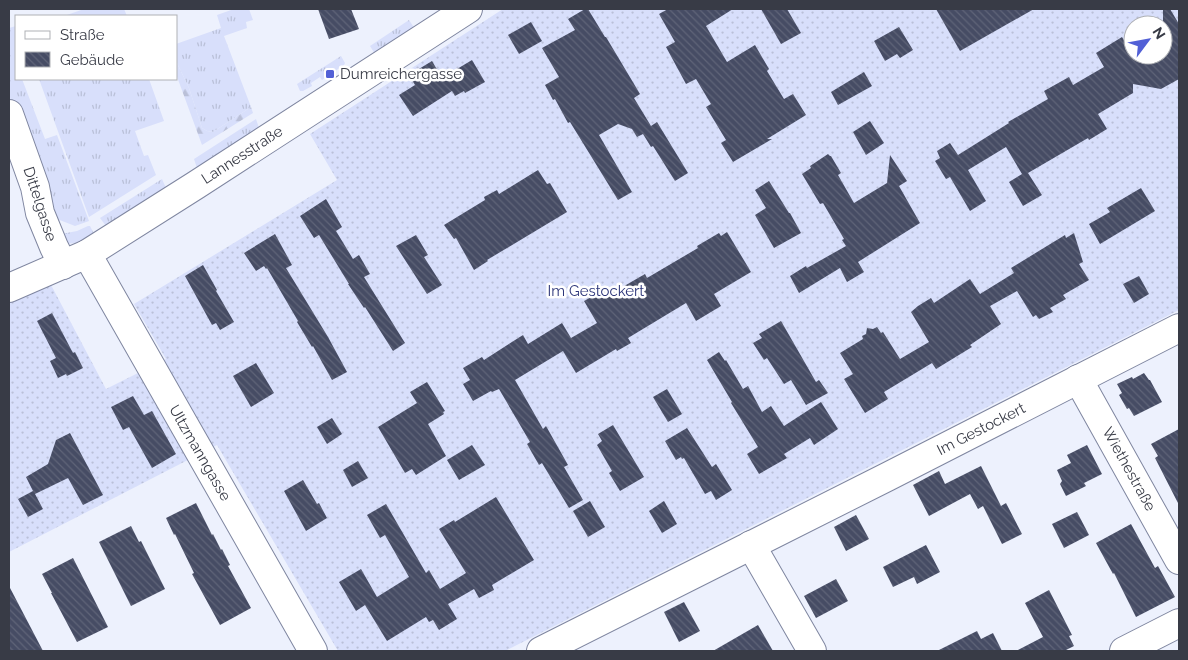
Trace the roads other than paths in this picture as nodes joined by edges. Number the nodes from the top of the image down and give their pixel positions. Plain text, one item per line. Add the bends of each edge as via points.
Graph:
1 (468, 9) edge
2 (9, 114) edge
3 (75, 259) junction
4 (9, 288) edge
5 (1179, 328) edge
6 (1078, 379) junction
7 (751, 545) junction
8 (1179, 560) edge
9 (1179, 623) edge
10 (313, 651) edge
11 (541, 651) edge
12 (812, 651) edge
13 (1124, 651) edge

1 - 3 street, Lannesstraße via 196,185
2 - 3 street, Dittelgasse via 54,247
3 - 4 street, Lannesstraße
3 - 10 street, Ultzmanngasse
5 - 6 street, Im Gestockert
6 - 7 street, Im Gestockert
6 - 8 street, Wiethestraße
7 - 11 street, Im Gestockert
7 - 12 street
9 - 13 street

